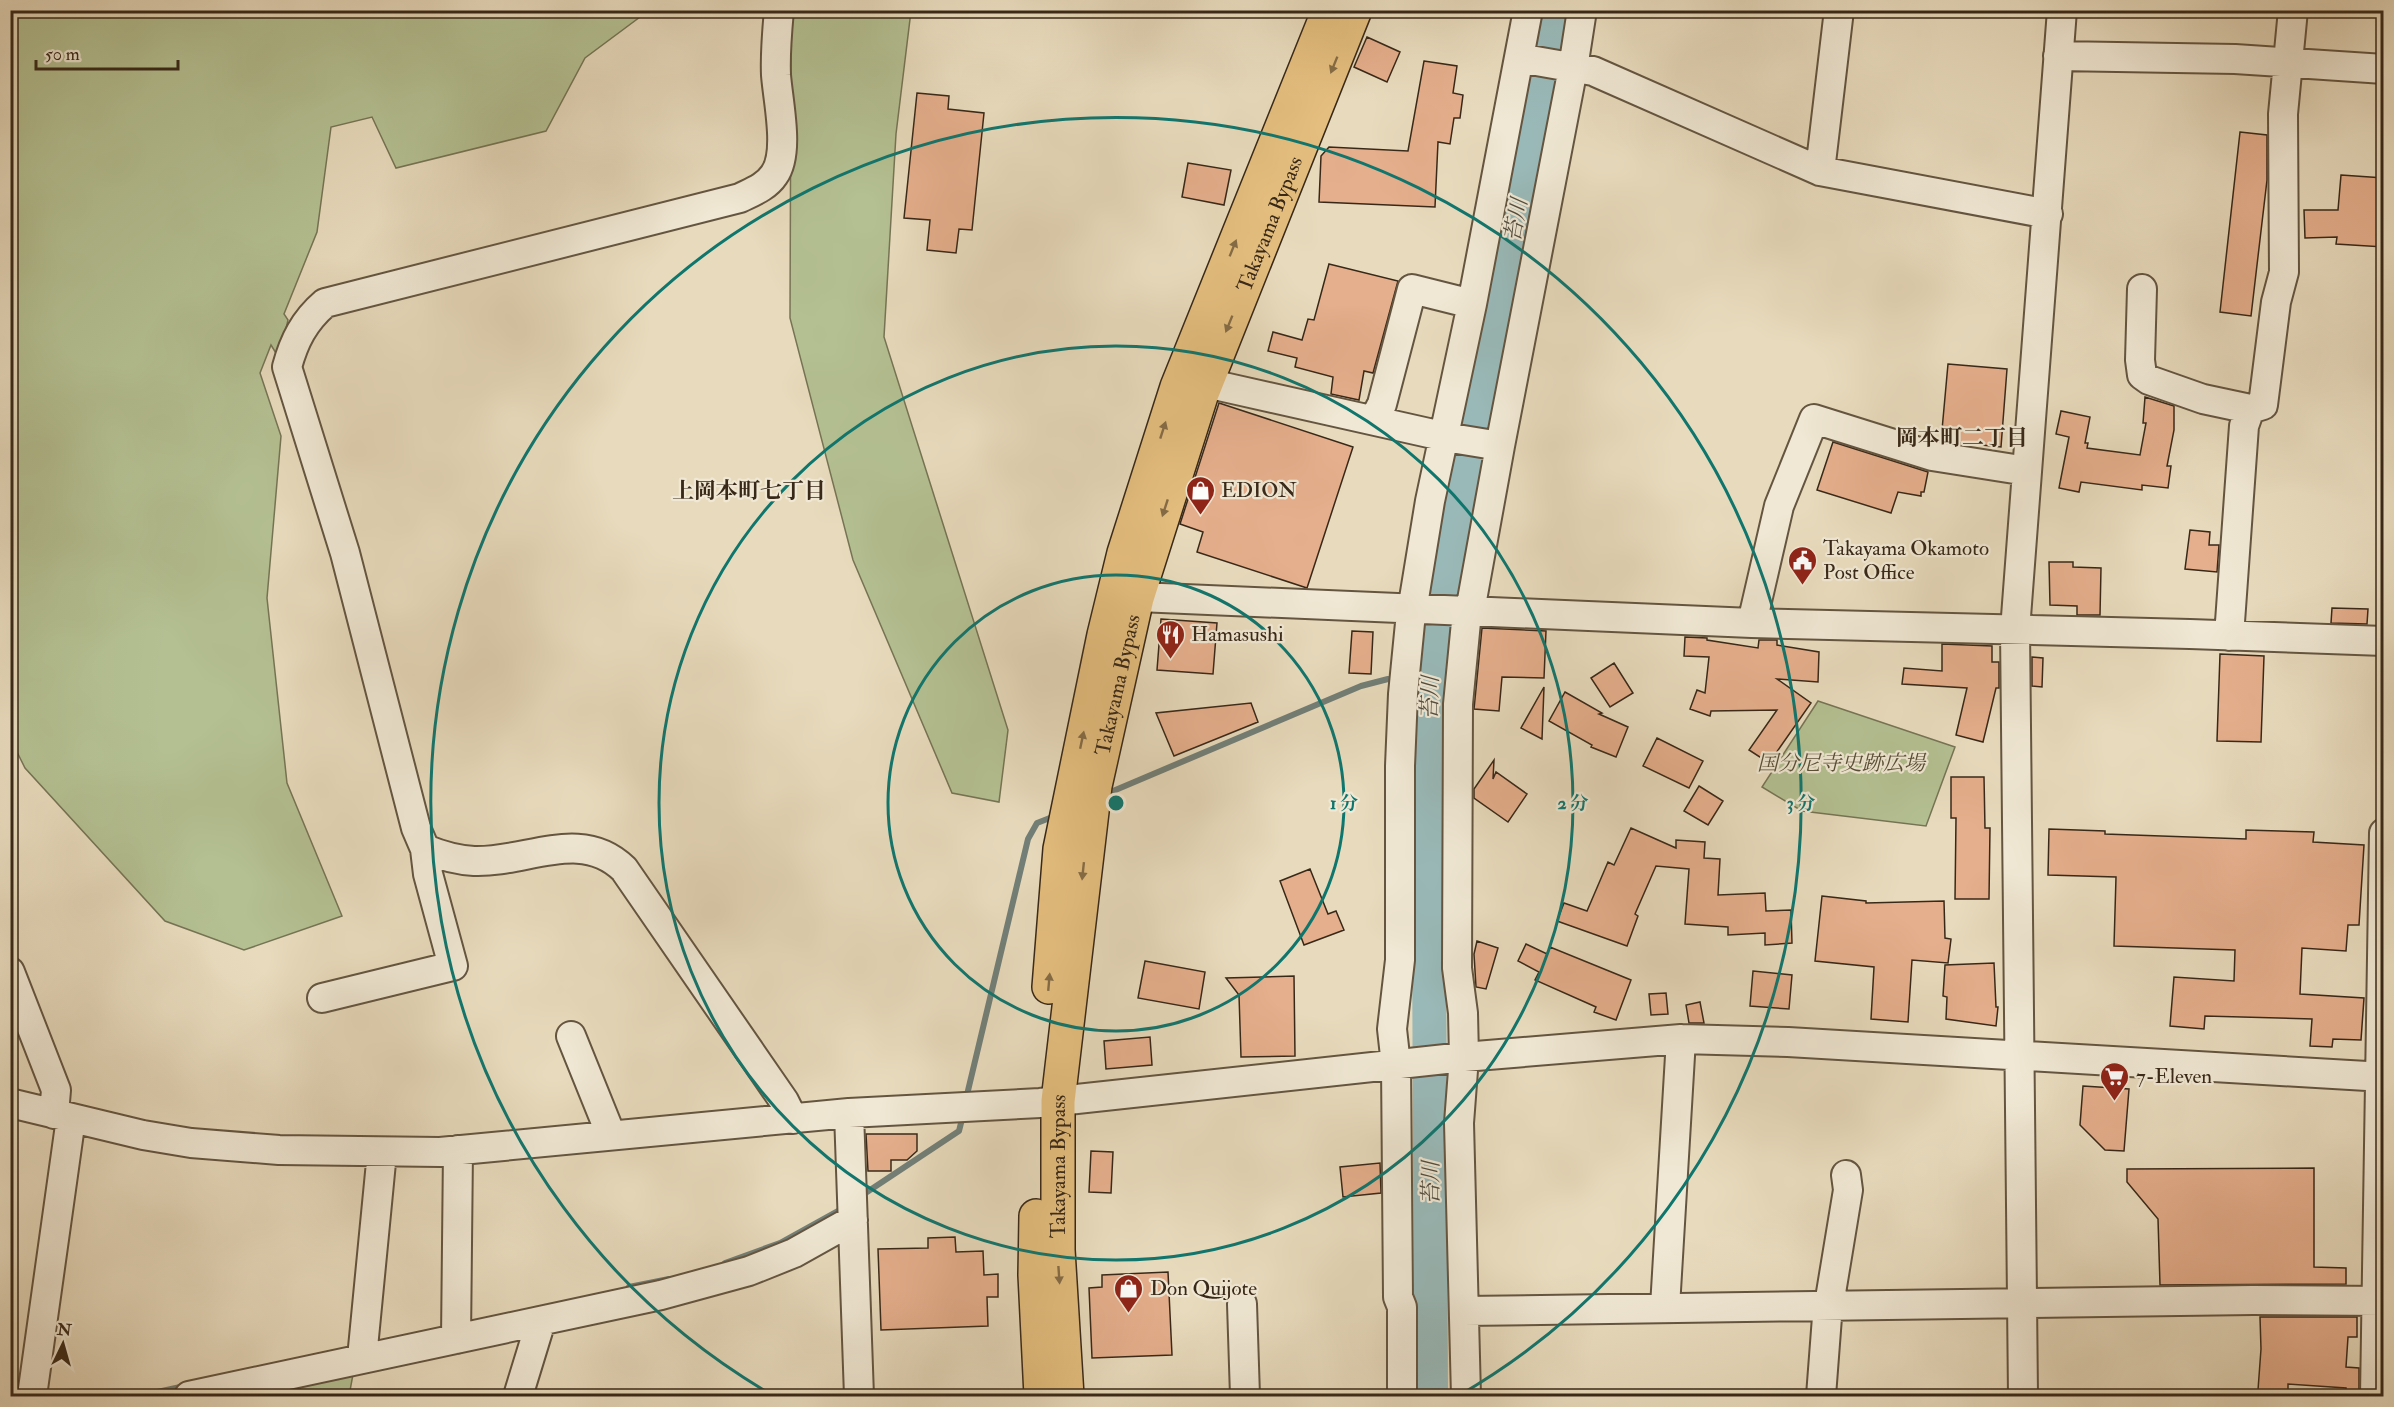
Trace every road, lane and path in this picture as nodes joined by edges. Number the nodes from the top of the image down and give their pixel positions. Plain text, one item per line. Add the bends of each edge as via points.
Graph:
1 (779, 10) edge
2 (1329, 10) edge
3 (1355, 10) edge
4 (1528, 10) edge
5 (1582, 10) edge
6 (1839, 10) edge
7 (2062, 10) edge
8 (2293, 10) edge
9 (2058, 56) junction
10 (1522, 59) junction
11 (2288, 62) junction
12 (1570, 68) junction
13 (2384, 69) edge
14 (1820, 171) junction
15 (2048, 214) junction
16 (2142, 289) dead end
17 (1472, 304) junction
18 (1206, 383) junction
19 (2250, 409) junction
20 (1374, 420) junction
21 (1447, 437) junction
22 (1496, 445) junction
23 (2028, 471) junction
24 (1125, 597) junction
25 (1415, 608) junction
26 (1465, 611) junction
27 (1752, 623) junction
28 (2015, 630) junction
29 (2229, 636) junction
30 (2384, 641) edge
31 (2384, 833) edge
32 (425, 849) junction
33 (10, 972) edge
34 (322, 998) dead end
35 (571, 1036) dead end
36 (1681, 1039) junction
37 (2019, 1057) junction
38 (1460, 1058) junction
39 (1401, 1065) junction
40 (2382, 1077) edge
41 (10, 1102) edge
42 (1049, 1102) junction
43 (849, 1113) junction
44 (62, 1116) junction
45 (793, 1119) junction
46 (611, 1135) junction
47 (458, 1150) junction
48 (382, 1152) junction
49 (1846, 1175) dead end
50 (852, 1207) junction
51 (2380, 1300) edge
52 (2022, 1303) junction
53 (1242, 1304) dead end
54 (1830, 1305) junction
55 (1665, 1307) junction
56 (1464, 1311) junction
57 (541, 1321) junction
58 (456, 1331) junction
59 (363, 1350) junction
60 (290, 1384) edge
61 (32, 1396) edge
62 (190, 1396) edge
63 (518, 1396) edge
64 (859, 1396) edge
65 (1041, 1396) edge
66 (1067, 1396) edge
67 (1245, 1396) edge
68 (1402, 1396) edge
69 (1466, 1396) edge
70 (1821, 1396) edge
71 (2023, 1396) edge
72 (2375, 1396) edge

1 - 32 street via 776,57 782,146 779,166 765,184 740,198 325,303 308,318 293,344 287,367 345,553 416,828
24 -> 2 highway, Takayama Bypass via 1177,387
3 -> 18 highway, Takayama Bypass
4 - 10 street
5 - 12 street
6 - 14 street
7 - 9 street
8 - 11 street
9 - 11 street
9 - 15 street
10 - 12 street
10 - 17 street
11 - 13 street
11 - 19 street via 2283,114 2284,272 2276,302 2263,405
12 - 14 street via 1593,71
12 - 22 street
14 - 15 street
15 - 23 street
16 - 19 street via 2142,375 2203,399
17 - 20 street via 1412,289 1382,404
17 - 21 street
18 - 20 street
18 -> 24 highway, Takayama Bypass
19 - 29 street via 2244,426
20 - 21 street
21 - 22 street
21 - 25 street via 1430,501
22 - 26 street
23 - 27 street via 1932,456 1814,419 1779,506
23 - 28 street
24 - 25 street
24 - 42 highway, Takayama Bypass via 1080,805 1060,849
25 - 26 street
25 - 39 street via 1404,681 1400,766 1400,960 1392,1029
26 - 27 street
26 - 38 street via 1458,704
27 - 28 street
28 - 29 street
28 - 37 street
29 - 30 street
31 - 40 street
32 - 34 street via 453,966
32 - 45 street via 445,858 476,861 578,848 612,858 624,870
33 - 44 street via 56,1090
35 - 46 street
36 - 37 street
36 - 38 street
36 - 55 street
37 - 40 street
37 - 52 street
38 - 39 street
38 - 56 street
39 - 42 street
39 - 68 street via 1398,1297 1402,1307
40 - 51 street
41 - 44 street
42 - 43 street
42 - 65 highway, Takayama Bypass via 1035,1275
42 -> 66 highway, Takayama Bypass
43 - 45 street
43 - 50 street
44 - 48 street via 143,1136 233,1147
44 - 61 street
45 - 46 street
46 - 47 street
47 - 48 street
47 - 58 street
48 - 59 street
49 - 54 street via 1848,1190
50 - 57 street via 794,1253 749,1271
50 - 64 street
51 - 52 street
51 - 72 street
52 - 54 street
52 - 71 street
53 - 67 street
54 - 55 street
54 - 70 street
55 - 56 street
56 - 69 street
57 - 58 street
57 - 63 street
58 - 59 street
59 - 60 street
60 - 62 street

